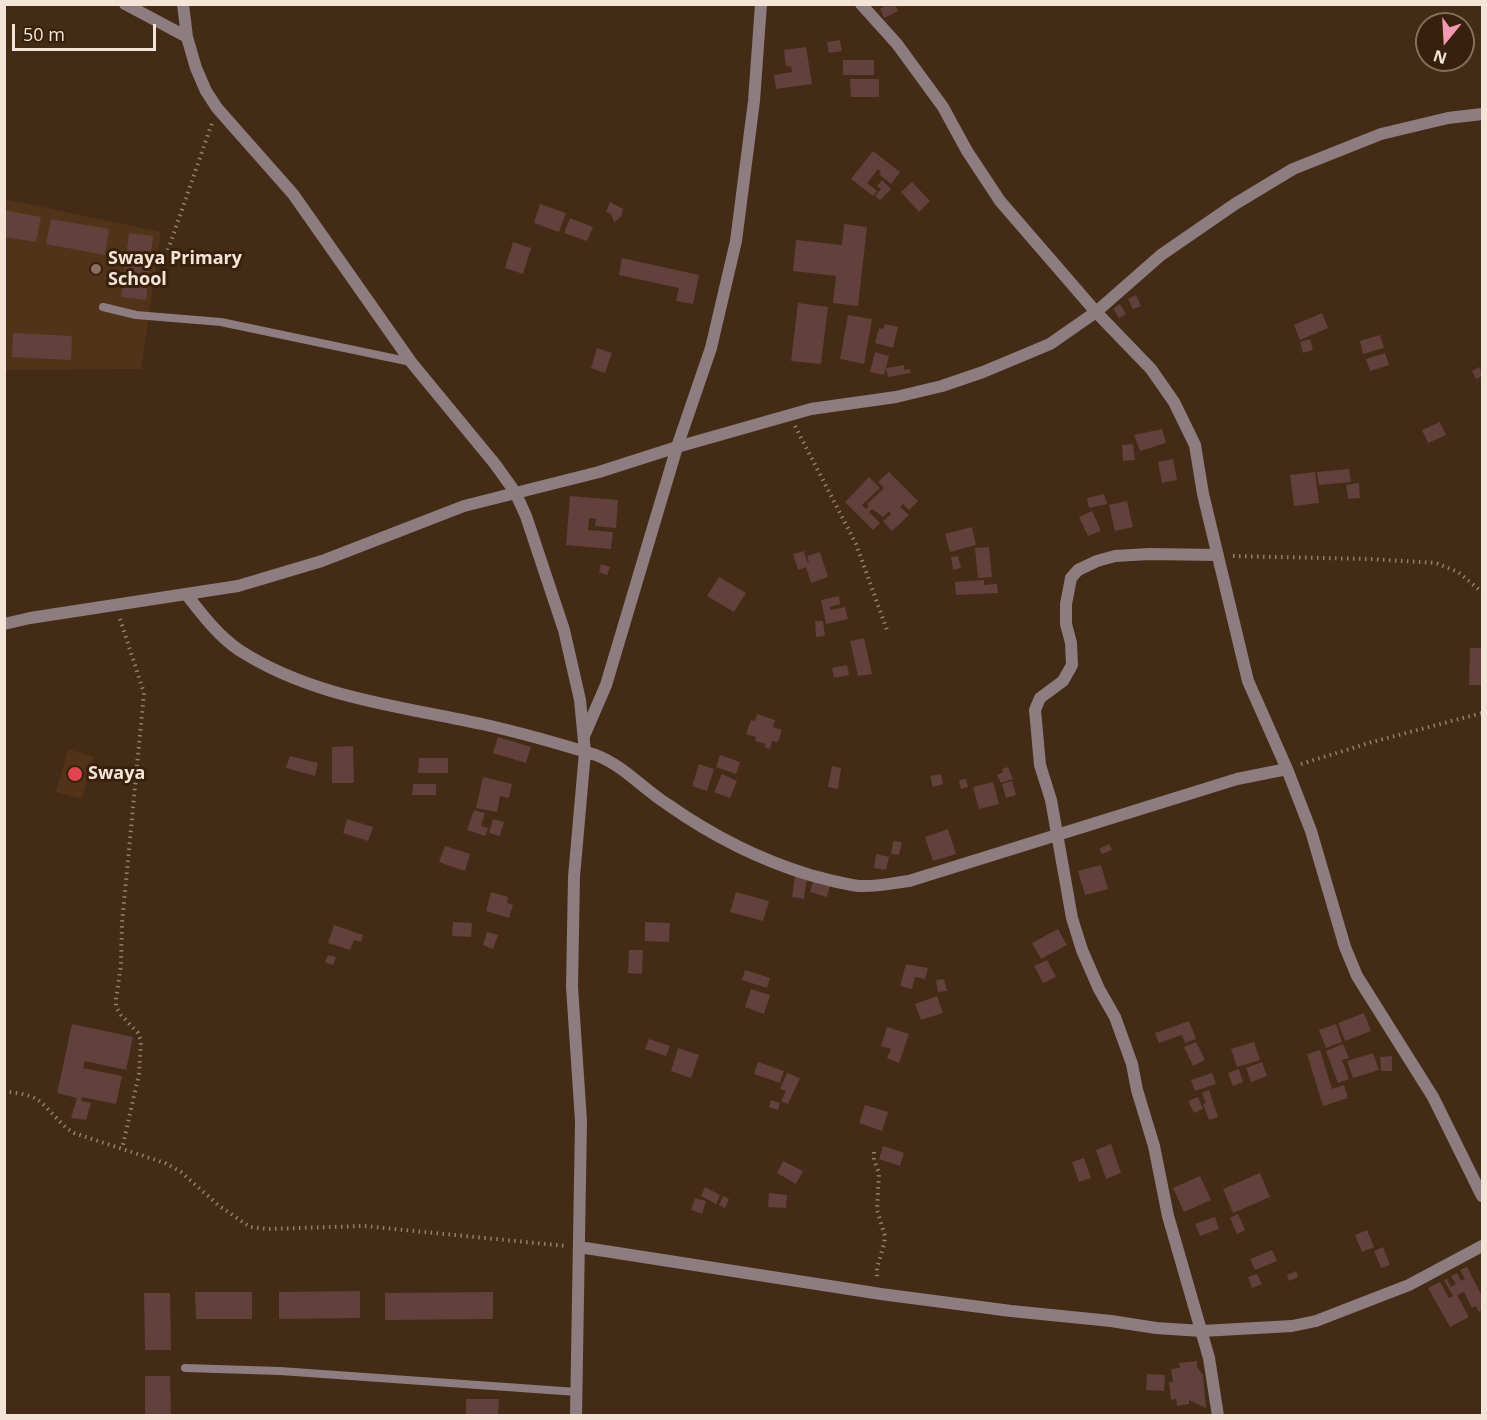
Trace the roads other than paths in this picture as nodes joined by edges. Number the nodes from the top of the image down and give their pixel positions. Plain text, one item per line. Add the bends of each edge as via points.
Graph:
1 (125, 4) edge
2 (183, 4) edge
3 (761, 4) edge
4 (861, 4) edge
5 (187, 37) junction
6 (1482, 114) edge
7 (103, 307) dead end
8 (1096, 312) junction
9 (411, 362) junction
10 (677, 447) junction
11 (514, 492) junction
12 (1218, 555) junction
13 (186, 594) junction
14 (4, 624) edge
15 (584, 736) junction
16 (585, 752) junction
17 (1287, 769) junction
18 (1056, 835) junction
19 (1482, 1196) edge
20 (1482, 1246) edge
21 (579, 1247) junction
22 (1202, 1331) junction
23 (185, 1368) dead end
24 (577, 1392) junction
25 (576, 1416) edge
26 (1218, 1416) edge

1 - 5 street
2 - 5 street
3 - 10 street via 754,101 736,241 711,348
4 - 8 street via 897,44 943,107 1000,201
5 - 9 street via 196,68 217,108 293,194
6 - 8 street via 1381,134 1293,169 1161,255
7 - 9 lane via 136,315 221,322
8 - 10 street via 1050,344 942,386 811,409
8 - 12 street via 1151,369 1174,402 1195,445
9 - 11 street
10 - 11 street via 599,472
10 - 15 street via 606,685
11 - 13 street via 322,561 238,586
11 - 15 street via 526,516 564,630
12 - 17 street via 1248,681
12 - 18 street via 1114,556 1078,570 1071,578 1066,624 1072,665 1063,681 1040,698 1035,710 1040,765
13 - 14 street
13 - 16 street via 208,623 237,648 274,670 328,691 487,725
15 - 16 street
16 - 18 street via 608,760 702,829 749,854 817,877 859,886 909,881
16 - 21 street via 574,877 572,987 580,1121
17 - 18 street via 1237,779
17 - 19 street via 1357,975 1433,1097
18 - 22 street via 1076,935 1125,1044 1154,1146 1168,1216
20 - 22 street via 1410,1285 1316,1322
21 - 22 street via 881,1294
21 - 24 street
22 - 26 street
23 - 24 lane
24 - 25 street

